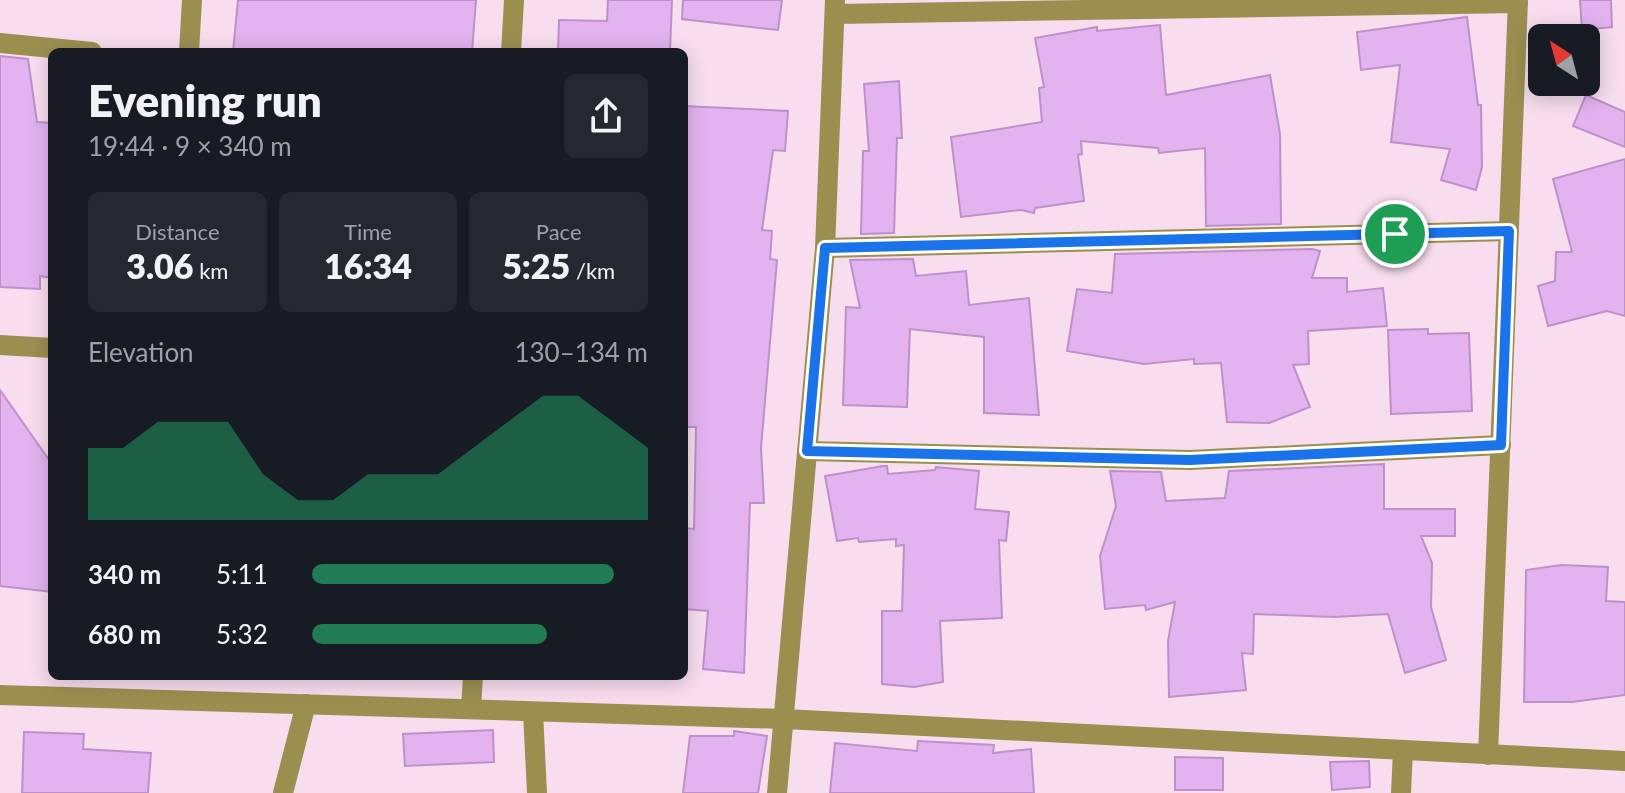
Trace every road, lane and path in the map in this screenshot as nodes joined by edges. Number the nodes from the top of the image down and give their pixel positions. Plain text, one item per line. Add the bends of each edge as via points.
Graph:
1 (192, 0) edge
2 (514, 0) edge
3 (1518, 2) edge
4 (835, 7) edge
5 (0, 43) edge
6 (51, 48) edge
7 (189, 48) edge
8 (511, 48) edge
9 (1509, 231) junction
10 (825, 248) junction
11 (0, 345) edge
12 (48, 348) edge
13 (1501, 445) junction
14 (807, 451) junction
15 (473, 680) edge
16 (0, 695) edge
17 (306, 704) junction
18 (471, 709) junction
19 (533, 712) junction
20 (784, 719) junction
21 (1403, 750) junction
22 (1488, 755) junction
23 (1625, 761) edge
24 (283, 793) edge
25 (537, 793) edge
26 (777, 793) edge
27 (1401, 793) edge

1 - 7 street
2 - 8 street
3 - 4 street
3 - 9 street
4 - 10 street
5 - 6 street
9 - 10 street
9 - 13 street
10 - 14 street
11 - 12 street
13 - 14 street via 1190,460
13 - 22 street
14 - 20 street
15 - 18 street
16 - 17 street
17 - 18 street
17 - 24 street
18 - 19 street
19 - 20 street
19 - 25 street
20 - 21 street
20 - 26 street
21 - 22 street
21 - 27 street
22 - 23 street

